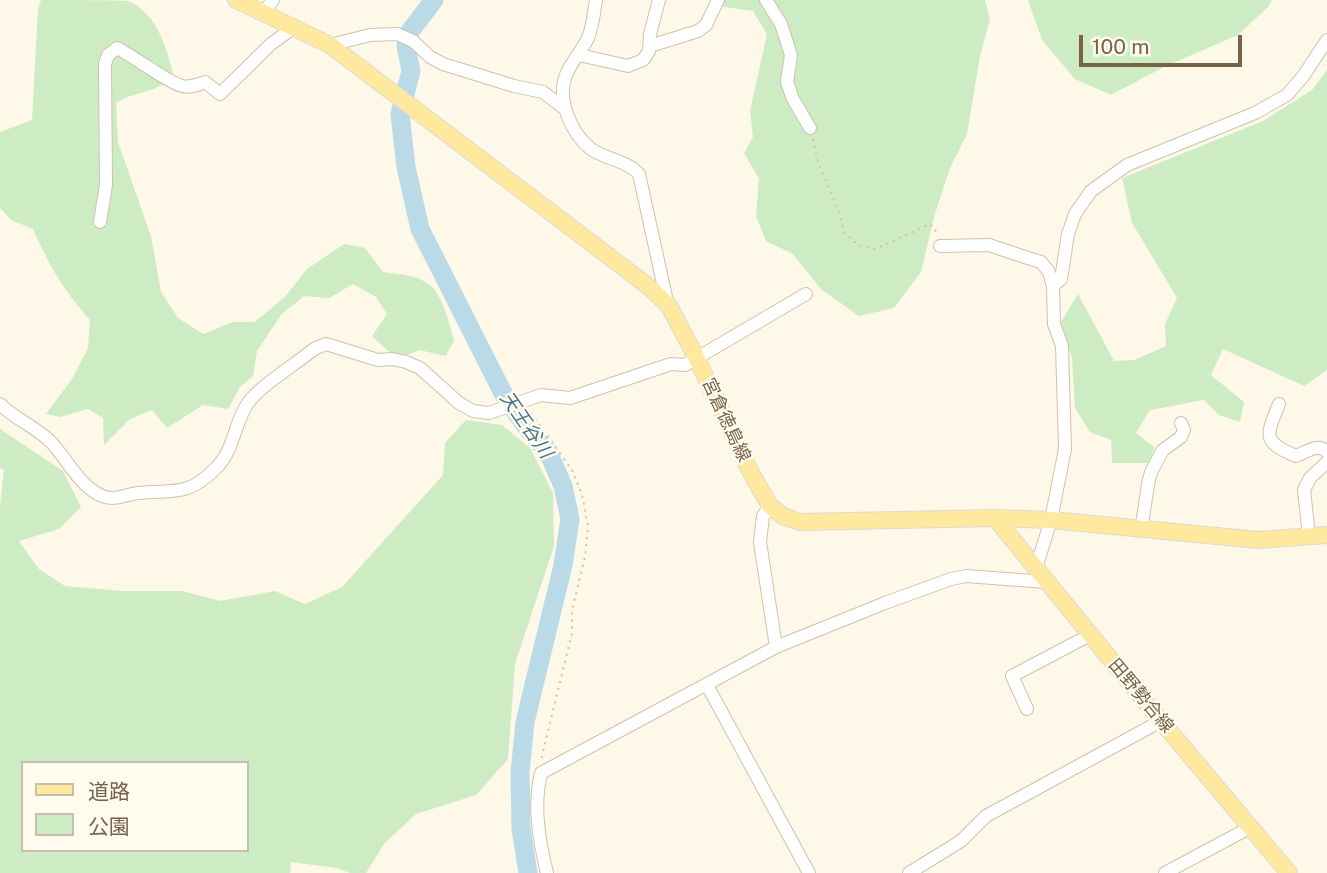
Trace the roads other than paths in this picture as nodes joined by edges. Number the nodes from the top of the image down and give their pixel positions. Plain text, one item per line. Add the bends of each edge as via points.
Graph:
1 (236, 0) edge
2 (273, 0) edge
3 (596, 0) edge
4 (659, 0) edge
5 (718, 0) edge
6 (766, 0) edge
7 (262, 13) junction
8 (293, 28) junction
9 (1327, 40) edge
10 (330, 45) junction
11 (650, 46) junction
12 (579, 55) junction
13 (565, 109) junction
14 (810, 128) road end
15 (100, 222) dead end
16 (940, 246) road end
17 (1053, 286) junction
18 (806, 294) dead end
19 (668, 306) junction
20 (696, 357) junction
21 (0, 404) edge
22 (1279, 404) dead end
23 (1181, 422) dead end
24 (1327, 452) edge
25 (1327, 462) edge
26 (770, 506) junction
27 (995, 518) junction
28 (1051, 520) junction
29 (1141, 530) junction
30 (1327, 534) edge
31 (1309, 536) junction
32 (1036, 568) junction
33 (1046, 582) junction
34 (1090, 635) junction
35 (776, 647) junction
36 (707, 685) junction
37 (1027, 709) dead end
38 (1161, 721) junction
39 (1251, 827) junction
40 (547, 873) edge
41 (809, 873) edge
42 (909, 873) edge
43 (1165, 873) edge
44 (1289, 873) edge

1 - 7 main road, 宮倉徳島線
2 - 7 street
3 - 12 street via 589,35
4 - 11 street
5 - 11 street via 698,31
6 - 14 street via 781,24 791,55 787,82
7 - 8 main road, 宮倉徳島線
8 - 10 main road, 宮倉徳島線
8 - 15 street via 220,94 205,82 180,86 117,48 108,55 107,185
9 - 17 street via 1287,95 1255,113 1127,165 1091,191 1075,214 1061,279
10 - 13 street via 370,34 397,34 443,64 543,92
10 - 19 main road, 宮倉徳島線 via 598,245
11 - 12 street via 643,60 628,66
12 - 13 street via 566,74
13 - 19 street via 584,142 630,164 639,174
16 - 17 street via 989,245 1041,262
17 - 28 street via 1054,324 1062,346 1065,449
18 - 20 street
19 - 20 main road, 宮倉徳島線
20 - 21 street via 685,365 671,364 570,398 541,395 489,413 459,403 420,368 406,362 378,360 326,344 250,400 226,456 215,470 190,488 112,499 85,484 50,442
20 - 26 main road, 宮倉徳島線
22 - 24 street via 1268,431 1270,442 1296,456 1316,447
23 - 29 street via 1181,437 1163,450 1149,479
25 - 31 street via 1304,490
26 - 27 main road via 800,522
26 - 35 street via 763,516 760,542
27 - 28 main road
27 - 32 main road, 田野勢合線
28 - 29 main road
28 - 32 street
29 - 31 main road via 1258,540
30 - 31 main road
32 - 33 main road, 田野勢合線
33 - 34 main road, 田野勢合線
33 - 35 street via 951,579
34 - 37 street via 1012,676
34 - 38 main road, 田野勢合線
35 - 36 street
36 - 40 street via 541,773 539,841
36 - 41 street
38 - 39 main road, 田野勢合線
38 - 42 street via 986,816 961,841
39 - 43 street
39 - 44 main road, 田野勢合線

